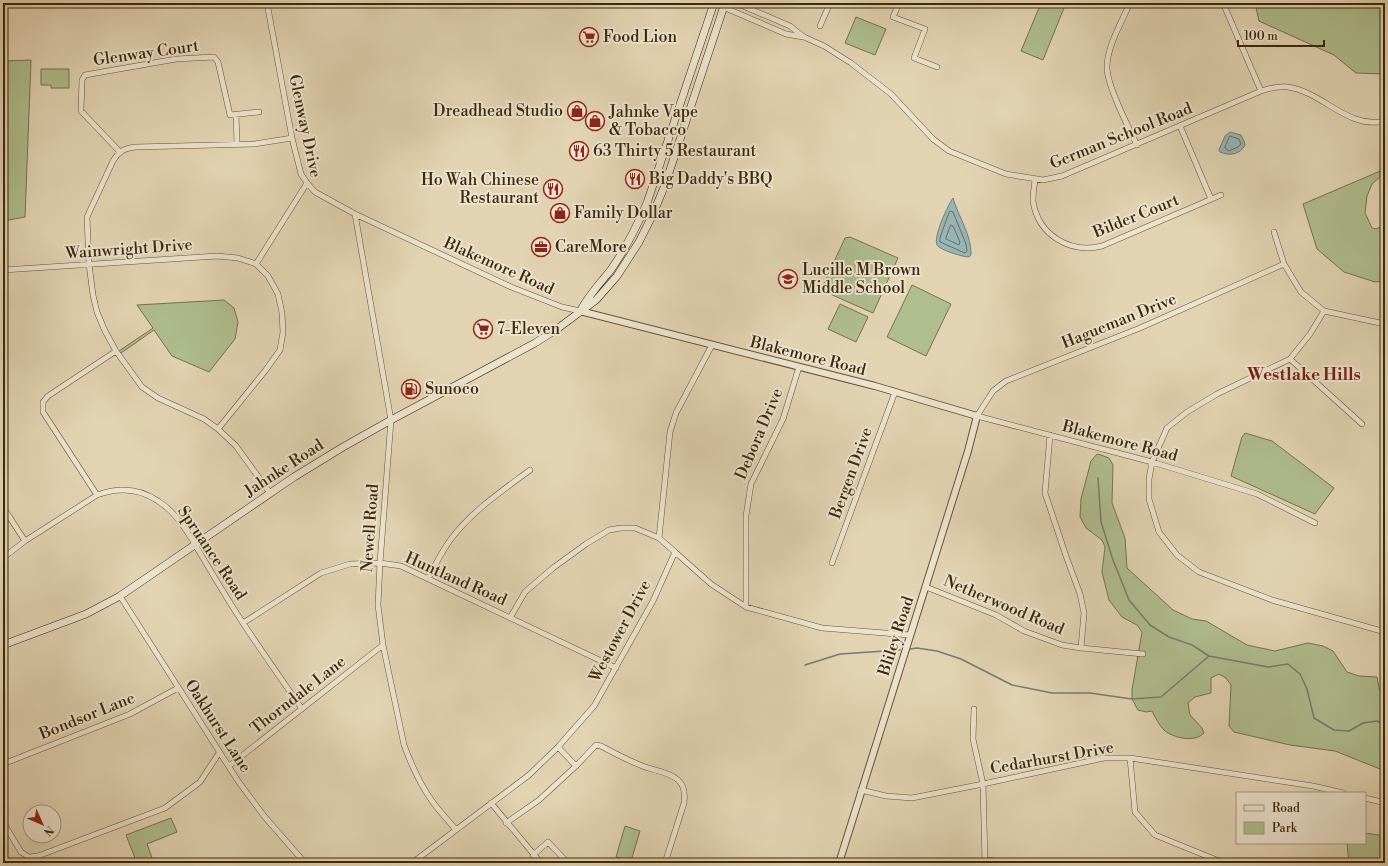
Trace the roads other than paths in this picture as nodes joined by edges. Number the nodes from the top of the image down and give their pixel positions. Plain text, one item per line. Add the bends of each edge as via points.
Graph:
1 (210, 3) edge
2 (259, 3) edge
3 (267, 3) edge
4 (714, 3) edge
5 (736, 3) edge
6 (830, 3) edge
7 (899, 3) edge
8 (1130, 3) edge
9 (1223, 3) edge
10 (724, 5) edge
11 (820, 26) dead end
12 (804, 37) junction
13 (937, 67) dead end
14 (1261, 91) junction
15 (259, 112) dead end
16 (236, 114) junction
17 (1385, 121) edge
18 (1180, 126) junction
19 (292, 138) junction
20 (237, 144) junction
21 (1136, 145) junction
22 (120, 152) junction
23 (1035, 180) junction
24 (307, 183) junction
25 (1221, 196) dead end
26 (1211, 199) junction
27 (355, 214) junction
28 (1274, 232) dead end
29 (89, 264) junction
30 (256, 264) junction
31 (1284, 264) junction
32 (3, 270) edge
33 (1324, 311) junction
34 (580, 312) junction
35 (1385, 324) edge
36 (712, 345) junction
37 (116, 352) junction
38 (1290, 359) junction
39 (799, 367) junction
40 (895, 392) junction
41 (977, 416) junction
42 (391, 420) junction
43 (1362, 424) dead end
44 (218, 429) junction
45 (1050, 435) junction
46 (1152, 462) junction
47 (530, 470) dead end
48 (270, 493) junction
49 (97, 495) junction
50 (3, 508) edge
51 (1315, 523) dead end
52 (659, 538) junction
53 (25, 541) junction
54 (195, 545) junction
55 (674, 552) junction
56 (3, 558) edge
57 (380, 563) junction
58 (832, 563) dead end
59 (428, 579) junction
60 (926, 587) junction
61 (120, 596) junction
62 (746, 607) junction
63 (510, 618) junction
64 (243, 623) junction
65 (1385, 632) edge
66 (910, 635) junction
67 (3, 645) edge
68 (383, 645) junction
69 (1081, 648) junction
70 (1144, 654) dead end
71 (616, 668) junction
72 (178, 688) junction
73 (302, 709) junction
74 (974, 709) dead end
75 (558, 747) junction
76 (219, 753) junction
77 (1130, 758) junction
78 (3, 764) edge
79 (229, 766) junction
80 (576, 766) junction
81 (983, 784) junction
82 (861, 790) junction
83 (1339, 792) edge
84 (1366, 798) edge
85 (491, 803) junction
86 (1385, 803) edge
87 (3, 822) edge
88 (506, 823) junction
89 (456, 830) junction
90 (533, 855) junction
91 (986, 862) edge
92 (305, 863) edge
93 (412, 863) edge
94 (541, 863) edge
95 (568, 863) edge
96 (665, 863) edge
97 (839, 863) edge
98 (1012, 863) edge
99 (1224, 863) edge

1 - 2 street
3 - 19 street, Glenway Drive
4 - 10 street, German School Road
4 - 34 main road, Jahnke Road via 645,207 617,260 590,294
5 - 12 street, German School Road via 790,26
6 - 11 street
7 - 13 street via 893,17 925,29 914,58
8 - 21 street via 1112,45 1107,67 1112,88
9 - 14 street
10 - 12 street, German School Road via 786,34
10 - 34 main road, Jahnke Road via 649,224 617,276 596,300
12 - 23 street, German School Road via 866,73 891,94 943,147 998,171
14 - 17 street, German School Road via 1271,88 1302,91 1357,120
14 - 18 street, German School Road
15 - 16 street
16 - 20 street
16 - 22 street, Glenway Court via 230,115 218,62 214,57 176,59 85,75 82,80 81,111
18 - 21 street, German School Road
18 - 26 street
19 - 20 street
19 - 24 street, Glenway Drive via 301,174
20 - 22 street via 136,147
21 - 23 street, German School Road via 1062,176 1050,180
22 - 29 street via 88,214
23 - 26 street, Bilder Court via 1033,196 1040,223 1057,240 1081,248 1102,246
24 - 27 street, Blakemore Road via 315,192
24 - 30 street, Glenway Drive
25 - 26 street, Bilder Court
27 - 34 street, Blakemore Road via 511,287
27 - 42 street, Newell Road
28 - 31 street
29 - 30 street, Wainwright Drive via 217,256 238,258
29 - 32 street, Wainwright Drive
29 - 37 street via 95,306
30 - 44 street via 268,276 278,294 283,332 280,350
31 - 33 street via 1301,292
31 - 41 street, Hagueman Drive via 1140,328 1006,381 993,391
33 - 35 street
33 - 38 street
34 - 36 street, Blakemore Road
34 - 42 main road, Jahnke Road via 535,344
36 - 39 street, Blakemore Road
36 - 52 street via 676,413 670,432
37 - 44 street via 137,382 146,390
37 - 49 street via 48,396 43,402 43,412
38 - 43 street
38 - 46 street via 1216,394 1186,412 1167,428
39 - 40 street, Blakemore Road
39 - 62 street, Debora Drive via 783,419 751,484 746,516
40 - 41 street, Blakemore Road
40 - 58 street, Bergen Drive
41 - 45 street, Blakemore Road
41 - 60 street, Bliley Road
42 - 48 main road, Jahnke Road
42 - 57 street, Newell Road
44 - 48 street via 236,446
45 - 46 street, Blakemore Road
45 - 69 street via 1045,493 1080,594 1084,613
46 - 51 street, Blakemore Road via 1257,494
46 - 65 street via 1149,499 1159,532 1177,555 1199,572 1272,600
47 - 59 street via 483,506 462,526 444,549
48 - 54 main road, Jahnke Road
49 - 53 street, Spruance Road
49 - 54 street, Spruance Road via 110,490 143,492 175,515
50 - 53 street
52 - 55 street
52 - 63 street via 635,528 609,530 553,568 525,592
53 - 56 street, Spruance Road
54 - 61 main road, Jahnke Road
54 - 64 street, Spruance Road
55 - 62 street via 712,584
55 - 71 street, Westower Drive via 653,601
57 - 59 street, Huntland Road via 401,566
57 - 64 street, Huntland Road via 350,564 321,573
57 - 68 street, Newell Road via 378,604
59 - 63 street, Huntland Road
60 - 66 street, Bliley Road
60 - 69 street, Netherwood Road via 996,615 1024,632 1062,645
61 - 67 main road, Jahnke Road via 86,614
61 - 72 street, Oakhurst Lane
62 - 66 street via 822,628
63 - 71 street, Huntland Road
64 - 73 street, Spruance Road
66 - 82 street, Bliley Road
68 - 73 street, Thorndale Lane
68 - 89 street, Newell Road via 404,745 412,767 432,800
69 - 70 street, Netherwood Road
71 - 75 street, Westower Drive via 594,706
72 - 76 street, Oakhurst Lane
72 - 78 street, Bondsor Lane via 130,714
73 - 79 street, Thorndale Lane
74 - 81 street via 973,739
75 - 80 street
75 - 85 street, Westower Drive via 529,775
76 - 79 street, Oakhurst Lane
76 - 87 street via 200,782 165,808 38,856 29,857 21,852
77 - 81 street, Cedarhurst Drive via 1104,758
77 - 83 street, Cedarhurst Drive
77 - 99 street via 1135,812 1155,835
79 - 92 street, Oakhurst Lane via 254,804
80 - 88 street via 539,800
80 - 96 street via 596,745 678,780 685,796 684,803
81 - 82 street, Cedarhurst Drive via 912,798 886,796
81 - 91 street
82 - 97 street, Bliley Road
84 - 86 street
85 - 88 street
85 - 89 street, Westower Drive
88 - 90 street
89 - 93 street, Westower Drive
90 - 94 street
90 - 95 street via 548,842
91 - 98 street

